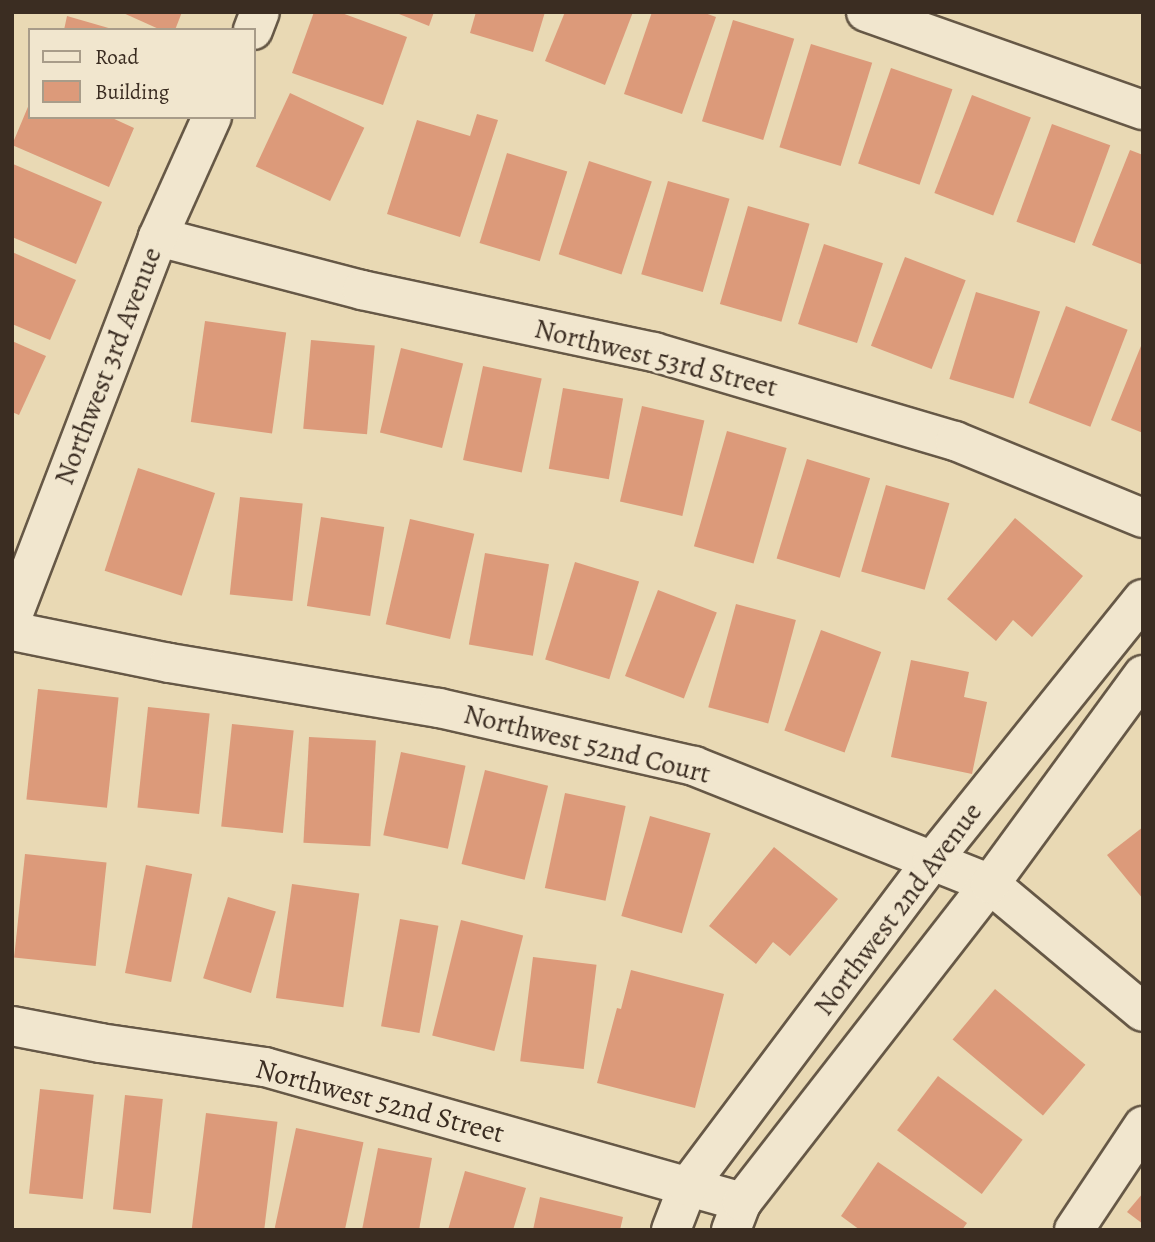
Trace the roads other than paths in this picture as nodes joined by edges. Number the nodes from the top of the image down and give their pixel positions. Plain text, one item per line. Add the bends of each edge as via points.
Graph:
1 (866, 12) edge
2 (1143, 110) edge
3 (211, 119) edge
4 (158, 237) junction
5 (1143, 518) edge
6 (1143, 599) edge
7 (12, 618) edge
8 (12, 631) edge
9 (1143, 675) edge
10 (932, 861) junction
11 (990, 884) junction
12 (1143, 1012) edge
13 (12, 1026) edge
14 (1143, 1126) edge
15 (688, 1186) junction
16 (737, 1216) edge
17 (671, 1230) edge
18 (1074, 1230) edge

1 - 2 street
3 - 4 street, Northwest 3rd Avenue
4 - 5 street, Northwest 53rd Street via 362,290 654,352 955,441
4 - 7 street, Northwest 3rd Avenue
6 - 10 street, Northwest 2nd Avenue
8 - 10 street, Northwest 52nd Court via 169,663 439,708 694,766
9 - 11 street, Northwest 2nd Avenue
10 - 11 street, Northwest 52nd Court
10 - 15 street, Northwest 2nd Avenue
11 - 12 street, Northwest 52nd Court
11 - 16 street, Northwest 2nd Avenue
13 - 15 street, Northwest 52nd Street via 265,1067
14 - 18 street
15 - 16 street, Northwest 52nd Street
15 - 17 street, Northwest 2nd Avenue

